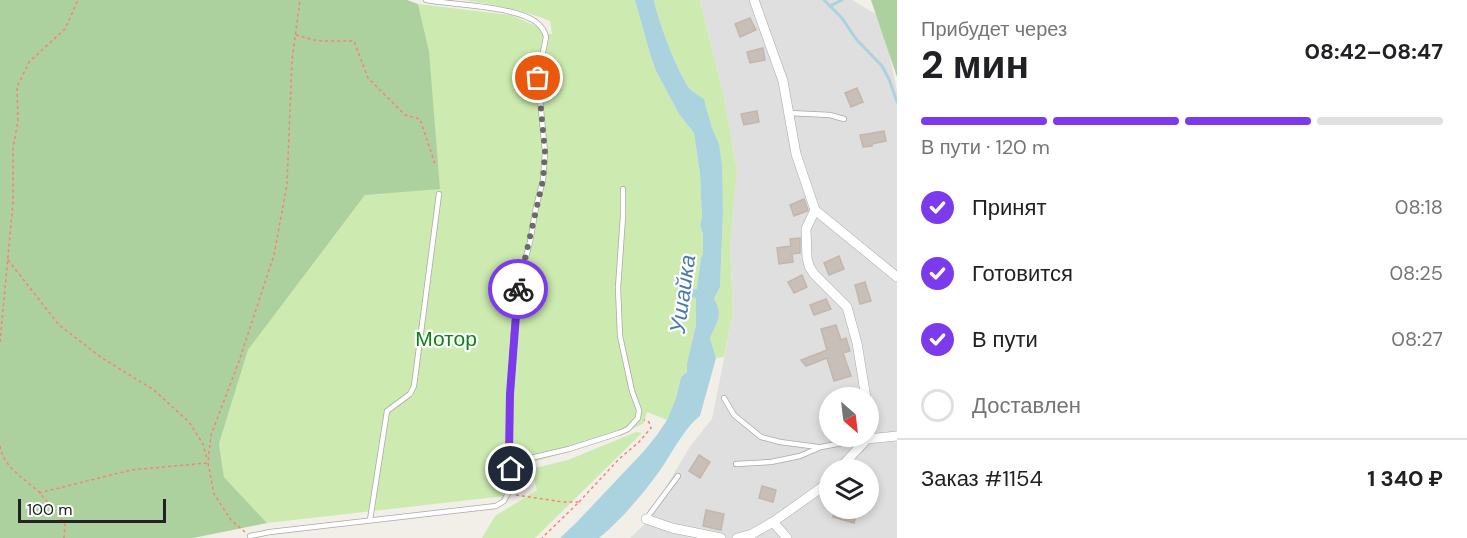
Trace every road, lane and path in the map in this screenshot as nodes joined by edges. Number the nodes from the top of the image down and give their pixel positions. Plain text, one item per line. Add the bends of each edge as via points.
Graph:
1 (78, 0) edge
2 (300, 0) edge
3 (426, 0) edge
4 (754, 0) edge
5 (296, 35) junction
6 (789, 113) junction
7 (843, 118) dead end
8 (435, 164) dead end
9 (623, 189) dead end
10 (439, 194) dead end
11 (815, 210) junction
12 (8, 260) junction
13 (897, 277) edge
14 (0, 342) edge
15 (864, 387) edge
16 (724, 398) dead end
17 (638, 418) junction
18 (897, 436) edge
19 (879, 437) edge
20 (0, 446) edge
21 (819, 447) edge
22 (821, 447) edge
23 (859, 447) edge
24 (848, 459) edge
25 (208, 462) junction
26 (736, 464) dead end
27 (511, 469) junction
28 (678, 477) dead end
29 (819, 489) edge
30 (39, 493) junction
31 (508, 494) junction
32 (579, 501) junction
33 (646, 519) joint
34 (370, 520) junction
35 (773, 522) junction
36 (670, 533) edge
37 (250, 536) joint
38 (64, 538) edge
39 (542, 538) edge
40 (721, 538) edge
41 (737, 538) edge
42 (787, 538) edge

1 - 12 path via 65,29 29,62 17,87
2 - 5 path
3 - 27 lane via 521,16 538,23 546,37 538,78 545,152 543,180 518,286 509,418
4 - 6 street via 783,81
5 - 8 path via 318,41 354,41 368,78 405,115 420,119
5 - 25 path via 287,184 274,255 211,435
6 - 7 lane
6 - 11 street via 796,154
9 - 17 lane via 620,336
10 - 34 lane via 414,386 410,394 387,411
11 - 13 street
11 - 15 street via 806,229 809,266 847,307
12 - 14 path
12 - 25 path via 59,325 154,390 189,422 203,444
16 - 21 lane via 734,415 761,436
17 - 27 lane via 619,433 522,460
17 - 32 path via 649,422 651,428
18 - 19 street
20 - 30 path via 12,469
22 - 26 lane via 771,462
23 - 24 street
25 - 30 path via 131,470
25 - 37 path via 214,494 231,520
27 - 31 lane
28 - 33 lane
29 - 35 street
30 - 38 path via 65,525
31 - 32 path
31 - 34 lane via 496,506
32 - 39 path
33 - 36 street
34 - 37 lane
35 - 41 street
35 - 42 street
36 - 40 street

